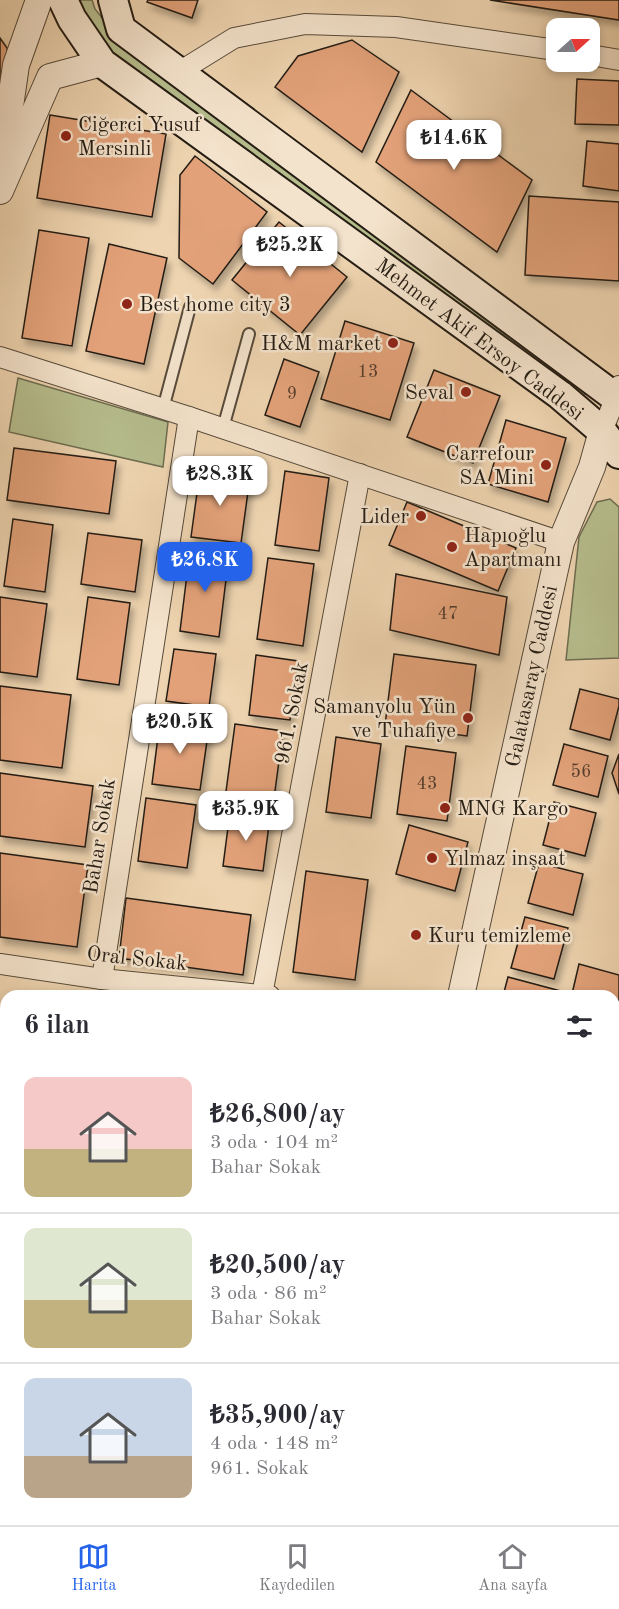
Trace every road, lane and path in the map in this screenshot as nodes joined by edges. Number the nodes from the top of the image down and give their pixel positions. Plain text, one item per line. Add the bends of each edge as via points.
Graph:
1 (39, 0) edge
2 (63, 0) edge
3 (113, 0) edge
4 (546, 50) edge
5 (600, 57) edge
6 (619, 60) edge
7 (102, 63) junction
8 (179, 72) junction
9 (1, 165) edge
10 (0, 191) edge
11 (190, 307) dead end
12 (249, 334) dead end
13 (0, 357) edge
14 (618, 394) edge
15 (163, 409) junction
16 (189, 417) junction
17 (223, 428) junction
18 (602, 431) junction
19 (619, 454) edge
20 (360, 474) junction
21 (561, 542) junction
22 (0, 964) edge
23 (102, 979) junction
24 (208, 990) edge
25 (267, 990) edge
26 (462, 990) edge

1 - 9 street via 16,65
2 - 7 main road, Mehmet Akif Ersoy Caddesi
3 - 8 main road, Mehmet Akif Ersoy Caddesi via 121,29
4 - 8 street via 396,27 305,24 234,38
5 - 6 street
7 - 10 street via 50,77
7 - 18 main road, Mehmet Akif Ersoy Caddesi via 560,395
8 - 14 main road, Mehmet Akif Ersoy Caddesi
11 - 15 lane
12 - 17 lane
13 - 15 street
14 - 18 street
15 - 16 street
16 - 17 street
16 - 23 street, Bahar Sokak
17 - 20 street
18 - 19 main road, Mehmet Akif Ersoy Caddesi
18 - 21 street, Galatasaray Caddesi via 592,467
20 - 21 street
20 - 25 street, 961. Sokak
21 - 26 street, Galatasaray Caddesi
22 - 23 street, Oral Sokak
23 - 24 street, Oral Sokak

